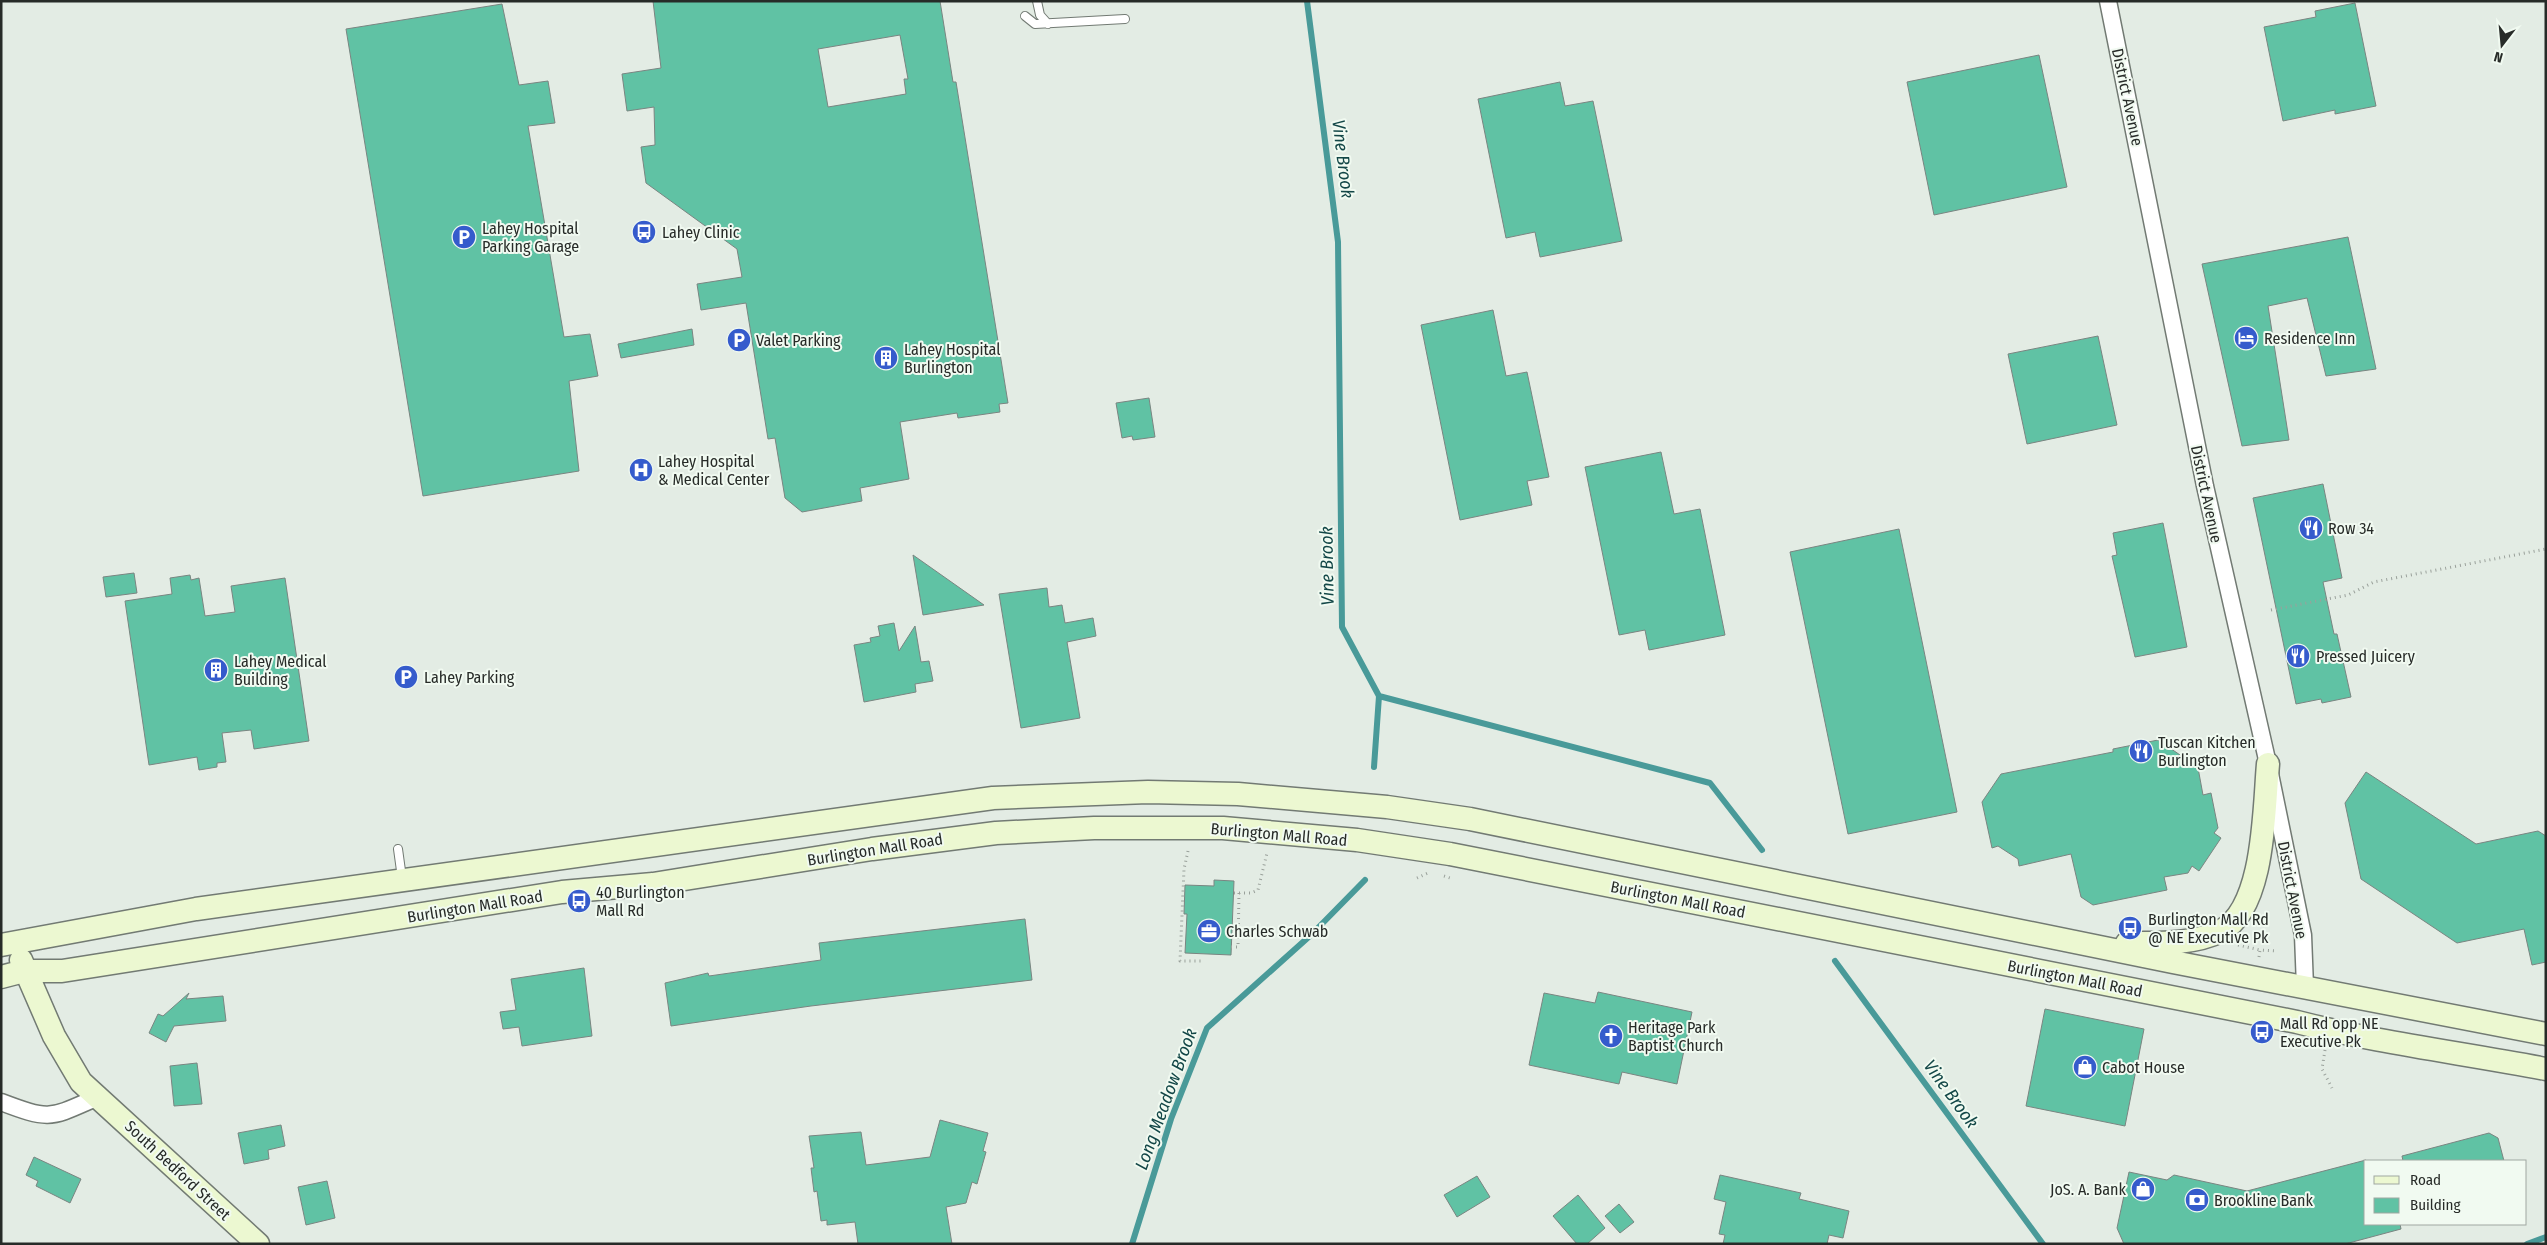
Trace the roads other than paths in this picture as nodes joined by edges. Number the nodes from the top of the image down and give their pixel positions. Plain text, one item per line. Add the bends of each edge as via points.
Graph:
1 (1037, 1) edge
2 (2108, 1) edge
3 (1025, 16) dead end
4 (1125, 19) dead end
5 (1048, 24) junction
6 (2268, 764) junction
7 (398, 849) dead end
8 (402, 880) junction
9 (8, 943) edge
10 (2086, 944) junction
11 (24, 971) junction
12 (1, 977) edge
13 (2305, 987) junction
14 (2297, 1022) junction
15 (2546, 1034) edge
16 (2546, 1069) edge
17 (98, 1097) junction
18 (1, 1102) edge
19 (258, 1244) edge

1 - 5 lane via 1040,15
2 - 6 street, District Avenue via 2204,486
3 - 5 lane via 1035,24
4 - 5 lane
6 - 10 main road via 2258,862 2251,891 2234,920 2220,931 2188,941
6 - 13 street, District Avenue via 2303,938
7 - 8 lane
8 - 9 main road, Burlington Mall Road via 187,910
8 - 10 main road, Burlington Mall Road via 994,798 1148,792 1238,794 1387,807 1470,819
9 - 11 main road, South Bedford Street
10 - 13 main road, Burlington Mall Road
11 - 12 main road, Burlington Mall Road
11 - 14 main road, Burlington Mall Road via 62,971 562,892 653,884 949,838 1055,829 1222,828 1357,840 1450,854
11 - 17 main road, South Bedford Street via 54,1036 81,1082
13 - 14 main road
13 - 15 main road, Burlington Mall Road
14 - 16 main road, Burlington Mall Road via 2346,1035
17 - 18 street via 48,1116
17 - 19 main road, South Bedford Street

